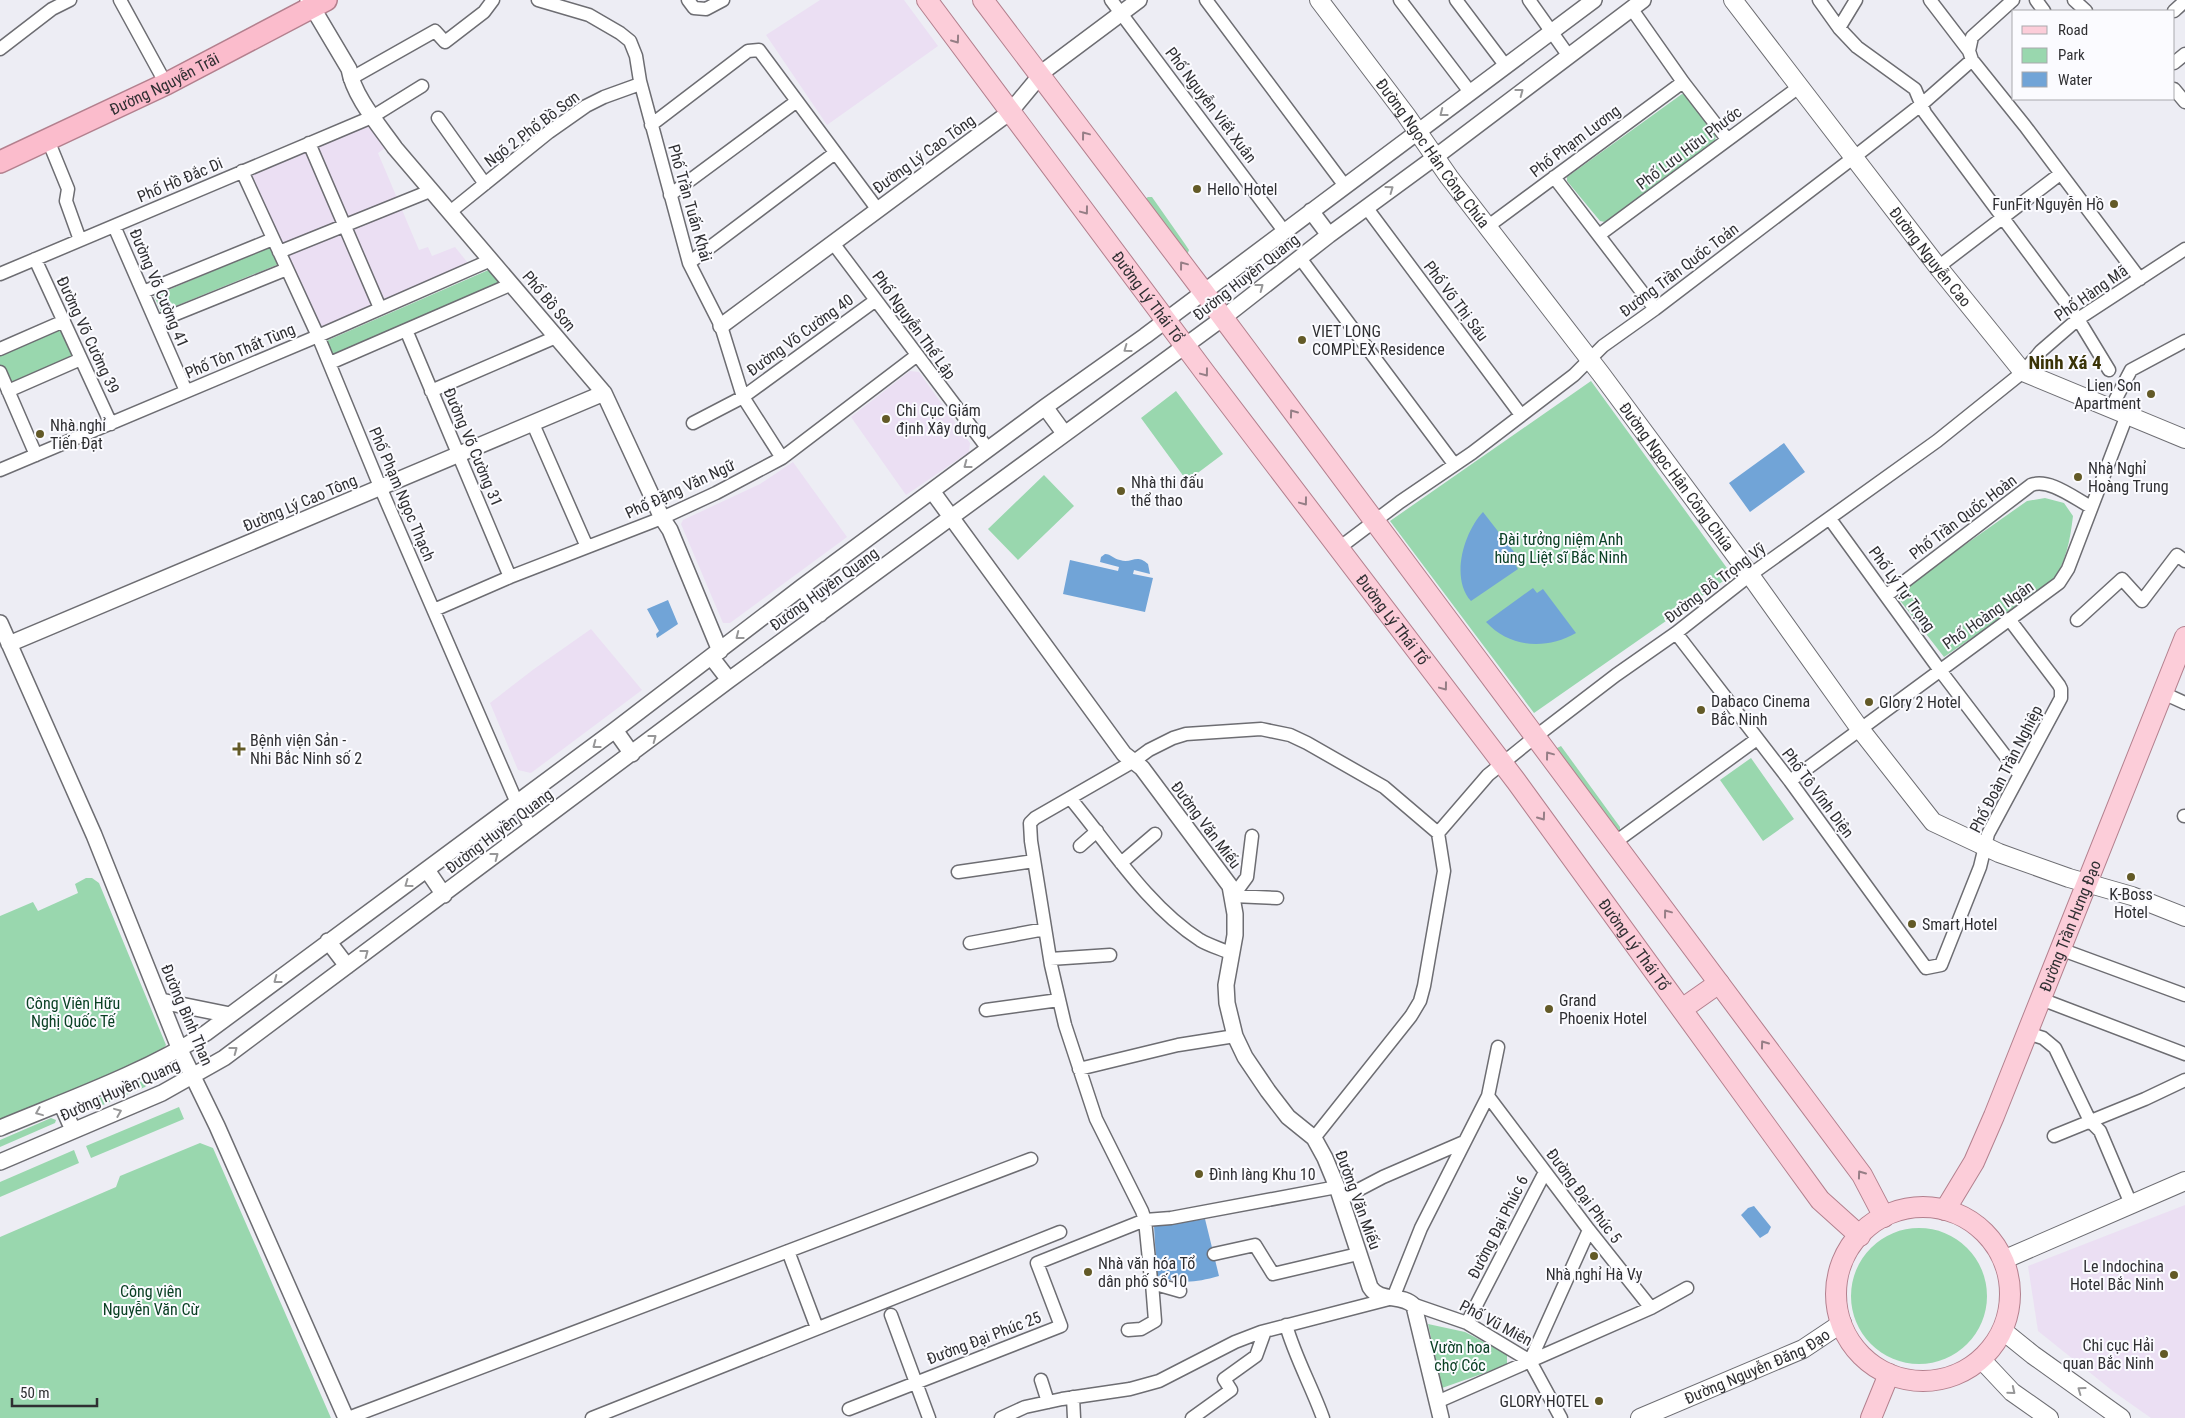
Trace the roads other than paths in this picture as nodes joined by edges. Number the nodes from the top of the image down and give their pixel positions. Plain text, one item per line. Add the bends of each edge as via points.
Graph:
1 (70, 0) edge
2 (120, 0) edge
3 (493, 0) edge
4 (538, 0) edge
5 (688, 0) edge
6 (723, 0) edge
7 (927, 0) edge
8 (983, 0) edge
9 (1111, 0) edge
10 (1139, 0) edge
11 (1206, 0) edge
12 (1319, 0) edge
13 (1400, 0) edge
14 (1456, 0) edge
15 (1529, 0) edge
16 (1594, 0) edge
17 (1732, 0) edge
18 (1819, 0) edge
19 (1856, 0) edge
20 (1930, 0) edge
21 (2013, 0) edge
22 (2074, 0) edge
23 (2185, 1) edge
24 (315, 2) edge
25 (1637, 4) edge
26 (2085, 10) edge
27 (2175, 10) edge
28 (1121, 14) junction
29 (1839, 28) junction
30 (1552, 32) junction
31 (0, 48) edge
32 (2185, 54) edge
33 (1568, 55) junction
34 (1970, 56) junction
35 (2175, 62) edge
36 (1505, 65) junction
37 (1040, 77) junction
38 (350, 79) junction
39 (1683, 82) junction
40 (166, 84) junction
41 (640, 84) junction
42 (422, 86) dead end
43 (1799, 87) junction
44 (2175, 90) edge
45 (1470, 92) junction
46 (797, 101) junction
47 (2185, 102) edge
48 (1922, 104) junction
49 (1010, 112) junction
50 (372, 116) junction
51 (438, 118) dead end
52 (651, 125) junction
53 (1418, 132) junction
54 (1727, 139) junction
55 (48, 140) junction
56 (309, 143) junction
57 (834, 153) junction
58 (1434, 158) junction
59 (1852, 158) junction
60 (0, 162) edge
61 (242, 171) junction
62 (2060, 174) junction
63 (1554, 177) junction
64 (486, 184) junction
65 (1344, 186) junction
66 (430, 191) junction
67 (670, 195) junction
68 (1366, 207) junction
69 (878, 210) junction
70 (1311, 211) junction
71 (450, 212) junction
72 (2003, 218) junction
73 (114, 226) junction
74 (344, 226) junction
75 (1487, 227) junction
76 (1284, 230) junction
77 (1329, 235) junction
78 (1599, 235) junction
79 (274, 239) junction
80 (80, 240) junction
81 (833, 243) junction
82 (2185, 249) edge
83 (279, 252) junction
84 (1300, 258) junction
85 (35, 259) junction
86 (492, 260) junction
87 (689, 264) junction
88 (1938, 267) junction
89 (287, 269) junction
90 (0, 274) edge
91 (2140, 279) junction
92 (512, 284) junction
93 (143, 292) junction
94 (1203, 292) junction
95 (876, 300) junction
96 (380, 308) junction
97 (1655, 309) junction
98 (1223, 318) junction
99 (2078, 319) junction
100 (1166, 320) junction
101 (64, 321) junction
102 (156, 322) junction
103 (721, 326) junction
104 (406, 330) junction
105 (318, 336) junction
106 (556, 337) junction
107 (2185, 341) edge
108 (1185, 345) junction
109 (0, 349) edge
110 (916, 356) junction
111 (81, 358) junction
112 (1591, 360) junction
113 (330, 363) junction
114 (2109, 370) dead end
115 (0, 372) edge
116 (2023, 372) junction
117 (8, 391) junction
118 (186, 391) junction
119 (432, 391) junction
120 (604, 393) junction
121 (743, 397) junction
122 (1045, 407) junction
123 (2119, 411) junction
124 (1521, 415) junction
125 (693, 423) dead end
126 (112, 424) junction
127 (533, 424) junction
128 (1064, 433) junction
129 (2185, 439) edge
130 (988, 449) junction
131 (36, 455) junction
132 (459, 455) junction
133 (782, 458) junction
134 (1454, 464) junction
135 (0, 470) edge
136 (381, 489) junction
137 (932, 491) junction
138 (2091, 507) junction
139 (951, 516) junction
140 (662, 518) junction
141 (1830, 519) junction
142 (1374, 522) junction
143 (587, 547) junction
144 (1339, 548) junction
145 (2185, 561) edge
146 (1750, 576) junction
147 (510, 577) junction
148 (802, 587) junction
149 (1886, 595) junction
150 (434, 610) junction
151 (820, 614) junction
152 (2009, 619) junction
153 (2077, 620) dead end
154 (0, 623) edge
155 (1676, 633) junction
156 (2185, 637) edge
157 (9, 644) junction
158 (716, 654) junction
159 (1940, 669) junction
160 (729, 680) junction
161 (2163, 693) junction
162 (2185, 703) edge
163 (1860, 729) junction
164 (616, 730) junction
165 (1535, 737) junction
166 (1757, 739) junction
167 (632, 754) junction
168 (1134, 761) junction
169 (1503, 764) junction
170 (2020, 774) junction
171 (1790, 781) junction
172 (1070, 798) junction
173 (517, 803) junction
174 (532, 829) junction
175 (1097, 831) junction
176 (1438, 833) junction
177 (1155, 834) dead end
178 (1252, 836) dead end
179 (1614, 843) junction
180 (1080, 846) dead end
181 (1984, 847) junction
182 (1034, 861) junction
183 (1121, 862) junction
184 (426, 870) junction
185 (958, 872) dead end
186 (2088, 883) junction
187 (444, 895) junction
188 (1233, 896) junction
189 (1277, 898) dead end
190 (2185, 917) edge
191 (1045, 929) junction
192 (328, 941) junction
193 (970, 943) dead end
194 (2060, 949) junction
195 (1232, 954) junction
196 (1110, 955) dead end
197 (1050, 960) junction
198 (347, 966) junction
199 (1933, 967) joint
200 (1718, 983) junction
201 (2185, 995) edge
202 (2041, 998) junction
203 (1059, 1000) junction
204 (161, 1001) junction
205 (1682, 1009) junction
206 (986, 1010) dead end
207 (230, 1015) junction
208 (2027, 1033) junction
209 (1235, 1036) junction
210 (1498, 1047) dead end
211 (180, 1050) junction
212 (2185, 1054) edge
213 (1080, 1069) junction
214 (193, 1077) junction
215 (2185, 1080) edge
216 (1488, 1096) junction
217 (61, 1103) junction
218 (2090, 1121) junction
219 (0, 1128) edge
220 (73, 1130) junction
221 (2054, 1136) dead end
222 (1314, 1138) junction
223 (1464, 1142) junction
224 (1031, 1159) dead end
225 (0, 1162) edge
226 (1544, 1172) junction
227 (2185, 1181) edge
228 (1339, 1193) junction
229 (2131, 1204) junction
230 (1945, 1210) junction
231 (1884, 1217) junction
232 (1145, 1220) junction
233 (1589, 1230) junction
234 (1060, 1232) dead end
235 (1860, 1236) junction
236 (788, 1251) junction
237 (1214, 1254) dead end
238 (1358, 1254) junction
239 (2002, 1260) junction
240 (1152, 1282) junction
241 (1687, 1288) dead end
242 (1180, 1291) dead end
243 (1393, 1298) junction
244 (1412, 1304) junction
245 (1651, 1308) junction
246 (891, 1315) dead end
247 (1468, 1323) junction
248 (1842, 1323) junction
249 (1286, 1325) junction
250 (817, 1328) junction
251 (1128, 1330) dead end
252 (2002, 1330) junction
253 (1265, 1331) junction
254 (1981, 1358) junction
255 (1530, 1361) junction
256 (1889, 1374) junction
257 (1041, 1380) dead end
258 (915, 1382) junction
259 (1073, 1397) junction
260 (1048, 1402) junction
261 (1437, 1402) junction
262 (849, 1409) dead end
263 (347, 1418) edge
264 (592, 1418) edge
265 (929, 1418) edge
266 (1001, 1418) edge
267 (1074, 1418) edge
268 (1192, 1418) edge
269 (1324, 1418) edge
270 (1441, 1418) edge
271 (1561, 1418) edge
272 (1640, 1418) edge
273 (1871, 1418) edge
274 (2049, 1418) edge
275 (2121, 1418) edge

1 - 31 street via 52,9
2 - 40 street
3 - 38 street via 484,12 445,42 435,31
4 - 41 street, Phố Trần Tuấn Khải via 589,15 630,41
5 - 6 street via 694,8 706,9
7 -> 49 main road, Đường Lý Thái Tổ
8 - 37 main road
9 - 28 street, Phố Nguyễn Viết Xuân
10 - 28 street, Đường Lý Cao Tông
11 - 65 street
12 - 53 main road, Đường Ngọc Hân Công Chúa
13 - 45 street
14 - 36 street
15 - 30 street
16 - 30 street, Đường Huyền Quang
17 - 43 main road, Đường Nguyễn Cao
18 - 29 street
19 - 29 street
20 - 34 street
21 - 34 street, Đường Trần Quốc Toản via 1972,38
22 - 26 street
23 - 27 street
24 - 38 street, Phố Bồ Sơn via 349,69
24 - 40 highway, Đường Nguyễn Trãi
25 - 33 street, Đường Huyền Quang
25 - 39 street
28 - 37 street, Đường Lý Cao Tông
28 - 76 street, Phố Nguyễn Viết Xuân
29 - 48 street via 1857,47 1912,86
30 - 33 street
30 - 36 street, Đường Huyền Quang
32 - 35 street
58 -> 33 street, Đường Huyền Quang
34 - 48 street, Đường Trần Quốc Toản
34 - 62 street
36 - 45 street, Đường Huyền Quang
37 - 49 street, Đường Lý Cao Tông
94 -> 37 main road
38 - 50 street, Phố Bồ Sơn
39 - 54 street
39 - 63 street, Phố Phạm Lương
40 - 55 highway, Đường Nguyễn Trãi
41 - 52 street, Phố Trần Tuấn Khải
41 - 64 street, Ngõ 2 Phố Bồ Sơn via 586,106
42 - 50 street, Phố Hồ Đắc Di
43 - 54 street, Phố Lưu Hữu Phước
43 - 59 main road, Đường Nguyễn Cao
44 - 47 street
45 -> 53 street, Đường Huyền Quang
46 - 52 street via 762,52 752,49
46 - 57 street
46 - 67 street
48 - 59 street, Đường Trần Quốc Toản
48 - 72 street
49 - 69 street, Đường Lý Cao Tông
49 -> 100 main road, Đường Lý Thái Tổ
50 - 56 street, Phố Hồ Đắc Di
50 - 66 street, Phố Bồ Sơn
51 - 64 street
52 - 67 street, Phố Trần Tuấn Khải
53 - 58 main road, Đường Ngọc Hân Công Chúa
53 - 65 street, Đường Huyền Quang
54 - 78 street, Phố Lưu Hữu Phước
55 - 60 highway, Đường Nguyễn Trãi
55 - 80 street via 68,189 66,201
56 - 61 street, Phố Hồ Đắc Di
56 - 74 street
57 - 69 street
57 - 87 street
68 -> 58 street, Đường Huyền Quang
58 - 75 main road, Đường Ngọc Hân Công Chúa
59 - 88 main road, Đường Nguyễn Cao
59 - 97 street, Đường Trần Quốc Toản
61 - 73 street, Phố Hồ Đắc Di
61 - 79 street, Phố Phạm Ngọc Thạch
62 - 72 street
62 - 91 street
63 - 75 street, Phố Phạm Lương
63 - 78 street
64 - 71 street, Ngõ 2 Phố Bồ Sơn
65 - 70 street, Đường Huyền Quang
66 - 71 street, Phố Bồ Sơn
66 - 74 street
67 - 87 street, Phố Trần Tuấn Khải
68 - 77 street, Đường Huyền Quang
68 - 124 street, Phố Võ Thị Sáu
69 - 81 street, Đường Lý Cao Tông
70 - 76 street, Đường Huyền Quang
70 - 77 street
71 - 86 street, Phố Bồ Sơn
72 - 88 street
72 - 99 street
73 - 80 street, Phố Hồ Đắc Di
73 - 93 street, Đường Võ Cường 41
74 - 83 street
74 - 96 street
75 - 112 main road, Đường Ngọc Hân Công Chúa
76 - 94 street, Đường Huyền Quang
77 - 84 street, Đường Huyền Quang
78 - 97 street
79 - 83 street, Phố Phạm Ngọc Thạch
79 - 93 street
80 - 85 street, Phố Hồ Đắc Di
81 - 95 street, Phố Nguyễn Thế Lập
81 - 103 street, Đường Lý Cao Tông
82 - 91 street, Phố Hàng Mã
83 - 89 street, Phố Phạm Ngọc Thạch
98 -> 84 street, Đường Huyền Quang
84 - 134 street
85 - 90 street, Phố Hồ Đắc Di
85 - 101 street, Đường Võ Cường 39
86 - 92 street, Phố Bồ Sơn
86 - 96 street, Phố Tôn Thất Tùng
87 - 103 street, Phố Trần Tuấn Khải
88 - 116 main road, Đường Nguyễn Cao
89 - 102 street
89 - 105 street, Phố Phạm Ngọc Thạch
91 - 99 street, Phố Hàng Mã
92 - 104 street
92 - 106 street, Phố Bồ Sơn
93 - 102 street, Đường Võ Cường 41
94 - 98 main road
94 - 100 street, Đường Huyền Quang
95 - 110 street, Phố Nguyễn Thế Lập
95 - 121 street, Đường Võ Cường 40
96 - 105 street, Phố Tôn Thất Tùng
97 - 112 street, Đường Trần Quốc Toản via 1603,346
98 - 108 street, Đường Huyền Quang
142 -> 98 main road
99 - 114 street
99 - 116 street, Phố Hàng Mã via 2041,351
100 - 108 main road, Đường Lý Thái Tổ
100 -> 122 street, Đường Huyền Quang
101 - 109 street
101 - 111 street, Đường Võ Cường 39
102 - 118 street, Đường Võ Cường 41
103 - 121 street, Phố Trần Tuấn Khải
104 - 113 street
104 - 119 street, Đường Võ Cường 31
105 - 113 street, Phố Phạm Ngọc Thạch
105 - 118 street, Phố Tôn Thất Tùng
106 - 119 street
106 - 120 street, Phố Bồ Sơn
107 - 123 street, Phố Hoàng Ngân via 2130,370
108 - 128 street, Đường Huyền Quang
108 -> 144 main road, Đường Lý Thái Tổ
110 - 130 street, Phố Nguyễn Thế Lập
110 - 133 street, Phố Đặng Văn Ngữ
111 - 117 street
111 - 126 street, Đường Võ Cường 39
112 - 124 street, Đường Trần Quốc Toản
112 - 146 main road, Đường Ngọc Hân Công Chúa
113 - 136 street, Phố Phạm Ngọc Thạch
115 - 117 street
116 - 123 main road, Đường Nguyễn Cao
116 - 141 street, Đường Đỗ Trọng Vỹ via 1937,441
117 - 131 street
118 - 126 street, Phố Tôn Thất Tùng
119 - 132 street, Đường Võ Cường 31
120 - 127 street, Đường Lý Cao Tông
120 - 140 street, Phố Bồ Sơn
121 - 125 street, Đường Võ Cường 40
121 - 133 street, Phố Trần Tuấn Khải
122 - 128 street
122 - 130 street, Đường Huyền Quang
123 - 129 main road, Đường Nguyễn Cao
123 - 138 street, Phố Hoàng Ngân
124 - 134 street, Đường Trần Quốc Toản
126 - 131 street, Phố Tôn Thất Tùng
127 - 132 street, Đường Lý Cao Tông
127 - 143 street
128 - 139 street, Đường Huyền Quang
130 -> 137 street, Đường Huyền Quang
131 - 135 street, Phố Tôn Thất Tùng
132 - 136 street, Đường Lý Cao Tông
132 - 147 street, Đường Võ Cường 31
133 - 140 street, Phố Đặng Văn Ngữ
134 - 142 street, Đường Trần Quốc Toản
136 - 150 street, Phố Phạm Ngọc Thạch
136 - 157 street, Đường Lý Cao Tông
137 - 139 street, Đường Văn Miếu
137 - 148 street, Đường Huyền Quang
138 - 149 street, Phố Trần Quốc Hoàn via 2038,483
138 - 152 street, Phố Hoàng Ngân via 2068,569 2059,583
139 - 151 street, Đường Huyền Quang
139 - 168 street, Đường Văn Miếu via 1124,754
140 - 143 street, Phố Đặng Văn Ngữ
140 - 158 street, Phố Bồ Sơn via 670,530
141 - 146 street, Đường Đỗ Trọng Vỹ
141 - 149 street, Phố Lý Tự Trọng
142 - 144 street, Đường Trần Quốc Toản
142 - 165 main road
143 - 147 street, Phố Đặng Văn Ngữ
144 -> 169 main road, Đường Lý Thái Tổ
145 - 153 street via 2177,555 2142,601 2122,579
146 - 155 street, Đường Đỗ Trọng Vỹ
146 - 163 main road, Đường Ngọc Hân Công Chúa
147 - 150 street, Phố Đặng Văn Ngữ
148 - 151 street
148 -> 158 street, Đường Huyền Quang
149 - 159 street, Phố Lý Tự Trọng
150 - 173 street, Phố Phạm Ngọc Thạch
151 - 160 street, Đường Huyền Quang
152 - 159 street, Phố Hoàng Ngân
152 - 170 street, Phố Đoàn Trần Nghiệp via 2062,693
154 - 157 street, Đường Bình Than
155 - 165 street, Đường Đỗ Trọng Vỹ
155 - 166 street, Phố Tô Vĩnh Diện
156 - 161 main road, Đường Trần Hưng Đạo
157 - 204 street, Đường Bình Than via 94,835
158 - 160 street, Phố Bồ Sơn
158 - 164 street, Đường Huyền Quang
159 - 163 street, Phố Hoàng Ngân
159 - 170 street, Phố Lý Tự Trọng
167 -> 160 street, Đường Huyền Quang
161 - 162 street
161 - 186 main road, Đường Trần Hưng Đạo
163 - 171 street, Phố Hoàng Ngân
163 - 181 main road, Đường Ngọc Hân Công Chúa via 1933,822
164 - 167 street
164 -> 173 street, Đường Huyền Quang
165 - 169 street, Đường Đỗ Trọng Vỹ
179 -> 165 main road
166 - 171 street, Phố Tô Vĩnh Diện
166 - 179 street
167 - 174 street, Đường Huyền Quang
168 - 172 street
168 - 176 street via 1149,750 1186,734 1276,731 1307,743 1384,787
168 - 188 street, Đường Văn Miếu via 1219,870
169 - 176 street, Đường Đỗ Trọng Vỹ via 1488,775
169 -> 205 main road, Đường Lý Thái Tổ
170 - 181 street, Phố Đoàn Trần Nghiệp
171 - 199 street, Phố Tô Vĩnh Diện via 1926,968
172 - 175 street
172 - 182 street via 1030,823
173 - 174 street, Phố Phạm Ngọc Thạch
173 - 184 street, Đường Huyền Quang
187 -> 174 street, Đường Huyền Quang
175 - 180 street
175 - 183 street
176 - 222 street via 1444,871 1420,1001 1412,1016
177 - 183 street
178 - 188 street via 1247,877
200 -> 179 main road
181 - 186 main road, Đường Ngọc Hân Công Chúa
181 - 199 street, Phố Đoàn Trần Nghiệp via 1980,867 1941,965
182 - 185 street
182 - 191 street
183 - 195 street via 1164,911 1201,940
184 - 187 street
184 -> 192 street, Đường Huyền Quang
186 - 190 main road, Đường Ngọc Hân Công Chúa
186 - 194 main road, Đường Trần Hưng Đạo
198 -> 187 street, Đường Huyền Quang
188 - 189 street
188 - 195 street, Đường Văn Miếu
191 - 193 street
191 - 197 street
192 - 198 street
192 -> 207 street, Đường Huyền Quang
194 - 201 street
194 - 202 main road, Đường Trần Hưng Đạo
195 - 209 street, Đường Văn Miếu via 1226,985
196 - 197 street
197 - 203 street
214 -> 198 street, Đường Huyền Quang via 224,1058
200 - 205 main road
231 -> 200 main road via 1862,1175
202 - 208 main road, Đường Trần Hưng Đạo
202 - 212 street
203 - 206 street
203 - 213 street
204 - 207 street
204 - 211 street, Đường Bình Than
205 - 235 main road, Đường Lý Thái Tổ via 1822,1203
207 - 211 street, Đường Huyền Quang
208 - 218 street via 2042,1038 2055,1048
208 - 230 main road, Đường Trần Hưng Đạo via 1974,1162
209 - 213 street via 1178,1045
209 - 222 street, Đường Văn Miếu via 1245,1057 1288,1117
210 - 216 street
211 - 214 street, Đường Bình Than
211 - 217 street, Đường Huyền Quang
213 - 232 street via 1096,1120
220 -> 214 street, Đường Huyền Quang via 162,1094
214 - 263 street, Đường Bình Than
215 - 218 street
216 - 223 street
216 - 226 street, Đường Đại Phúc 5
217 -> 219 street, Đường Huyền Quang
217 - 220 street
218 - 221 street
218 - 229 street via 2100,1131
220 - 225 street, Đường Huyền Quang
222 - 228 street, Đường Văn Miếu via 1326,1158
223 - 228 street
223 - 243 street via 1422,1228
224 - 236 street
226 - 233 street, Đường Đại Phúc 5
226 - 247 street, Đường Đại Phúc 6
227 - 229 main road
228 - 232 street
228 - 238 street, Đường Văn Miếu
229 - 239 main road
230 - 231 main road via 1910,1208
230 - 239 main road via 1964,1217 1980,1229 1994,1244
231 - 235 main road
232 - 240 street
232 - 258 street, Đường Đại Phúc 25 via 1037,1263 1061,1326
233 - 245 street, Đường Đại Phúc 5
233 - 255 street
234 - 250 street
235 - 248 main road via 1845,1258 1838,1278 1837,1297
236 - 250 street
236 - 263 street
237 - 238 street via 1255,1244 1273,1274
238 - 243 street, Đường Văn Miếu via 1373,1292
239 - 252 main road via 2008,1274 2010,1293
240 - 242 street
240 - 251 street via 1155,1321 1141,1329
241 - 245 street
243 - 244 street, Đường Văn Miếu
243 - 249 street
244 - 247 street, Phố Vũ Miên
244 - 261 street via 1418,1316
245 - 255 street
246 - 258 street
247 - 255 street, Phố Vũ Miên
248 - 256 main road via 1858,1351
248 - 272 main road, Đường Nguyễn Đăng Đạo via 1798,1352
249 - 253 street
249 - 269 street
250 - 264 street
252 - 254 main road
275 -> 252 main road
253 - 259 street via 1235,1342 1159,1381 1130,1389
253 - 268 street via 1256,1356 1224,1379 1231,1390
254 - 256 main road via 1960,1373 1936,1380 1910,1380
254 -> 274 main road via 2012,1392
255 - 261 street
255 - 271 street, Phố Vũ Miên
256 - 273 main road
257 - 260 street
258 - 262 street
258 - 265 street
259 - 260 street
259 - 267 street
260 - 266 street via 1025,1407
261 - 270 street

